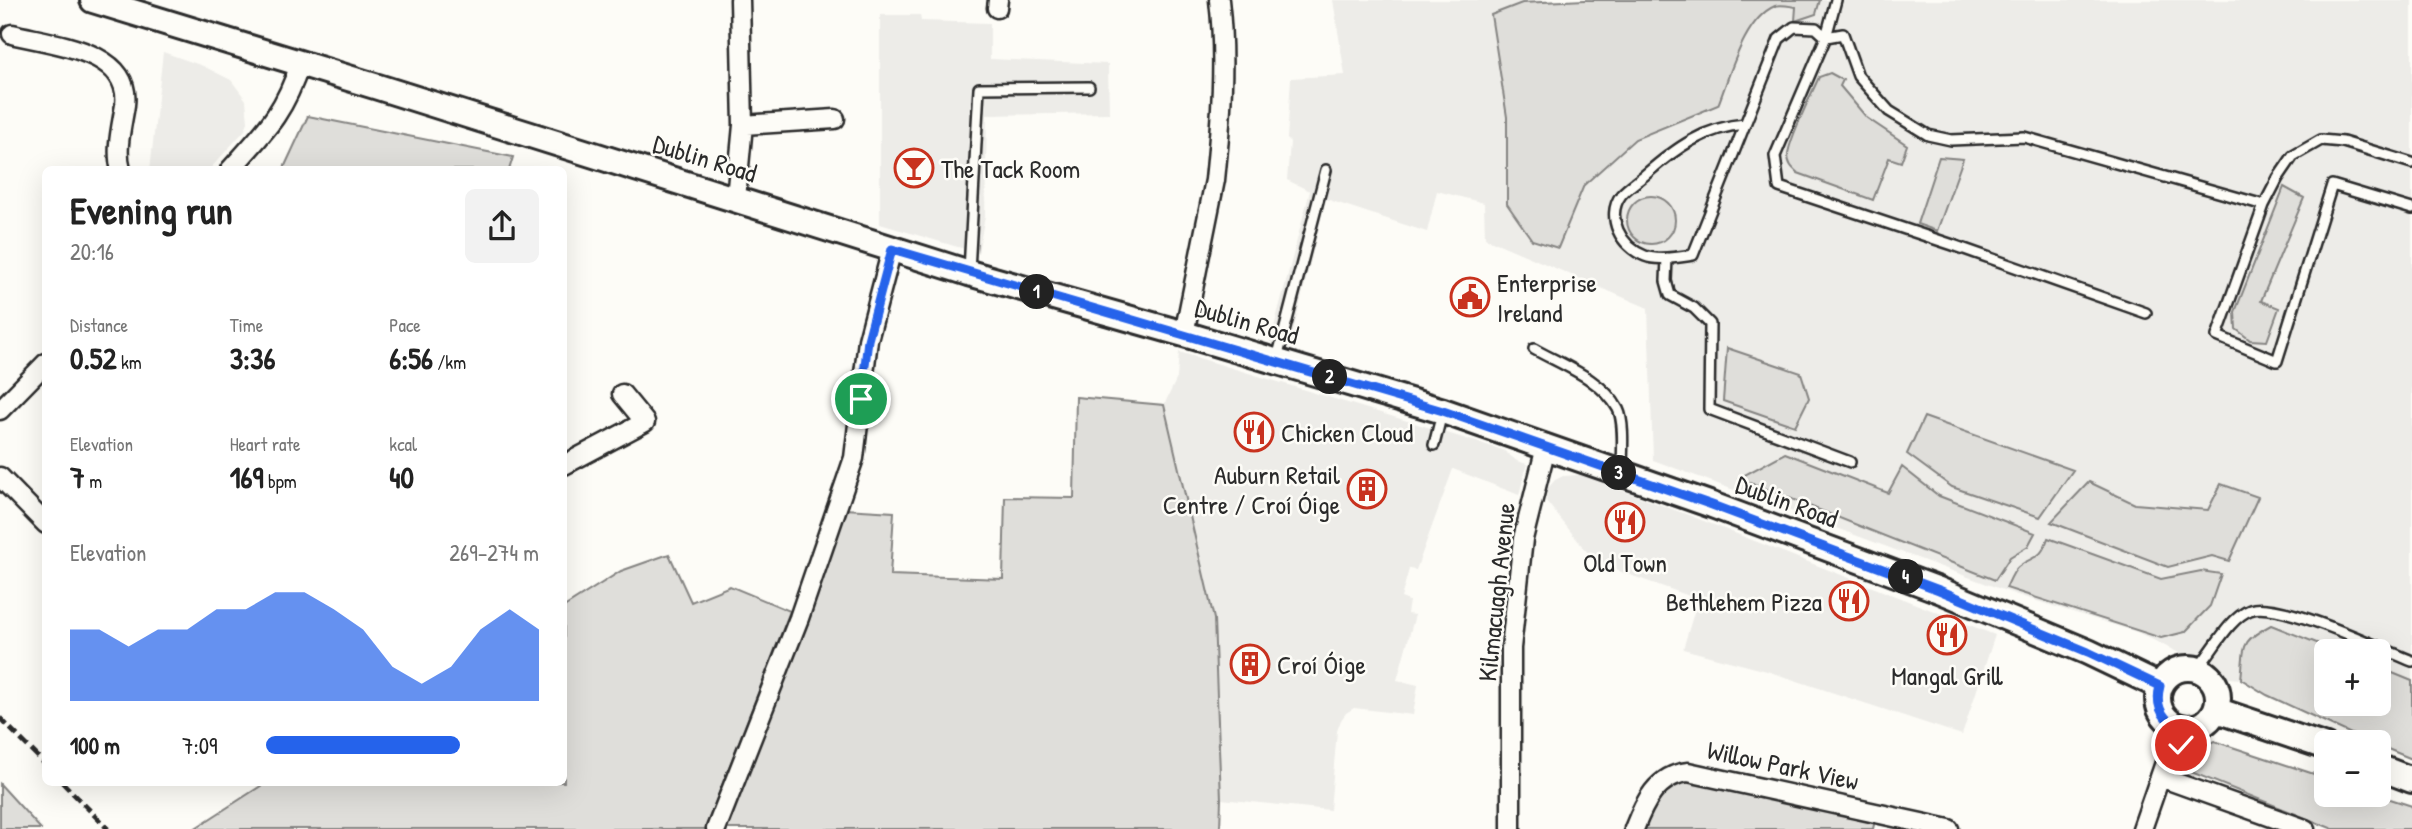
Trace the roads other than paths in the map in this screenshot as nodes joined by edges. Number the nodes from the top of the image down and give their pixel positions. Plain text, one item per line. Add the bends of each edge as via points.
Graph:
1 (93, 0) edge
2 (740, 0) edge
3 (1219, 0) edge
4 (1836, 0) edge
5 (12, 34) dead end
6 (1826, 37) junction
7 (300, 64) junction
8 (1089, 87) dead end
9 (835, 119) dead end
10 (1745, 124) junction
11 (743, 125) junction
12 (2412, 163) edge
13 (121, 166) edge
14 (234, 166) edge
15 (1326, 170) dead end
16 (736, 198) junction
17 (2264, 205) junction
18 (2412, 209) edge
19 (892, 249) junction
20 (1667, 258) junction
21 (968, 273) junction
22 (2146, 313) dead end
23 (1184, 334) junction
24 (1534, 349) dead end
25 (1276, 361) junction
26 (42, 367) edge
27 (622, 394) dead end
28 (0, 410) edge
29 (1443, 411) junction
30 (1434, 445) dead end
31 (1546, 447) junction
32 (1850, 462) dead end
33 (567, 464) edge
34 (1622, 474) junction
35 (0, 477) edge
36 (42, 520) edge
37 (2412, 661) edge
38 (2197, 668) junction
39 (2160, 686) junction
40 (2216, 710) junction
41 (2169, 722) junction
42 (2196, 727) junction
43 (2314, 743) edge
44 (2167, 757) junction
45 (2391, 772) edge
46 (2160, 777) junction
47 (2412, 780) edge
48 (716, 829) edge
49 (1511, 829) edge
50 (1634, 829) edge
51 (1949, 829) edge
52 (2142, 829) edge
53 (2305, 829) edge

1 - 7 main road, Dublin Road
2 - 11 street
3 - 23 street via 1223,28 1219,144
4 - 6 lane
5 - 13 street via 91,54 116,70 126,100
6 - 10 lane via 1816,28 1794,27 1779,39
6 - 17 lane via 1843,34 1858,76 1889,111 1928,135 1951,140 2024,137
6 - 22 lane via 1775,156 1779,187
7 - 14 street via 275,120
7 - 16 main road, Dublin Road
8 - 21 lane via 979,88
9 - 11 street
10 - 20 lane via 1693,255
10 - 20 lane via 1709,130 1690,139 1622,195 1614,209 1615,229 1646,257
11 - 16 street
12 - 17 lane via 2321,140 2293,156
15 - 25 lane
16 - 19 main road, Dublin Road
17 - 18 lane via 2217,336 2277,361 2332,185
19 - 21 main road, Dublin Road
19 - 48 street via 868,340 854,458 799,618
20 - 32 lane via 1670,295 1694,308 1710,324 1709,409
21 - 23 main road, Dublin Road
23 - 25 main road, Dublin Road
24 - 34 lane via 1598,385 1619,411
25 - 29 main road, Dublin Road
26 - 28 street
27 - 33 street via 645,422
29 - 30 lane
29 - 31 main road, Dublin Road
31 - 34 main road, Dublin Road
31 - 49 street, Kilmacuagh Avenue via 1523,539 1511,648
34 - 39 main road, Dublin Road via 1939,590
35 - 36 street
37 - 38 lane via 2269,607 2250,610 2228,626
38 - 39 main road via 2179,668
38 - 40 main road via 2213,680
39 - 41 main road via 2158,706
40 - 42 main road
40 - 43 main road
41 - 42 main road
41 - 44 street
42 - 44 street
44 - 46 street
45 - 47 main road
46 - 52 street
46 - 53 street
50 - 51 street, Willow Park View via 1659,784 1688,772

